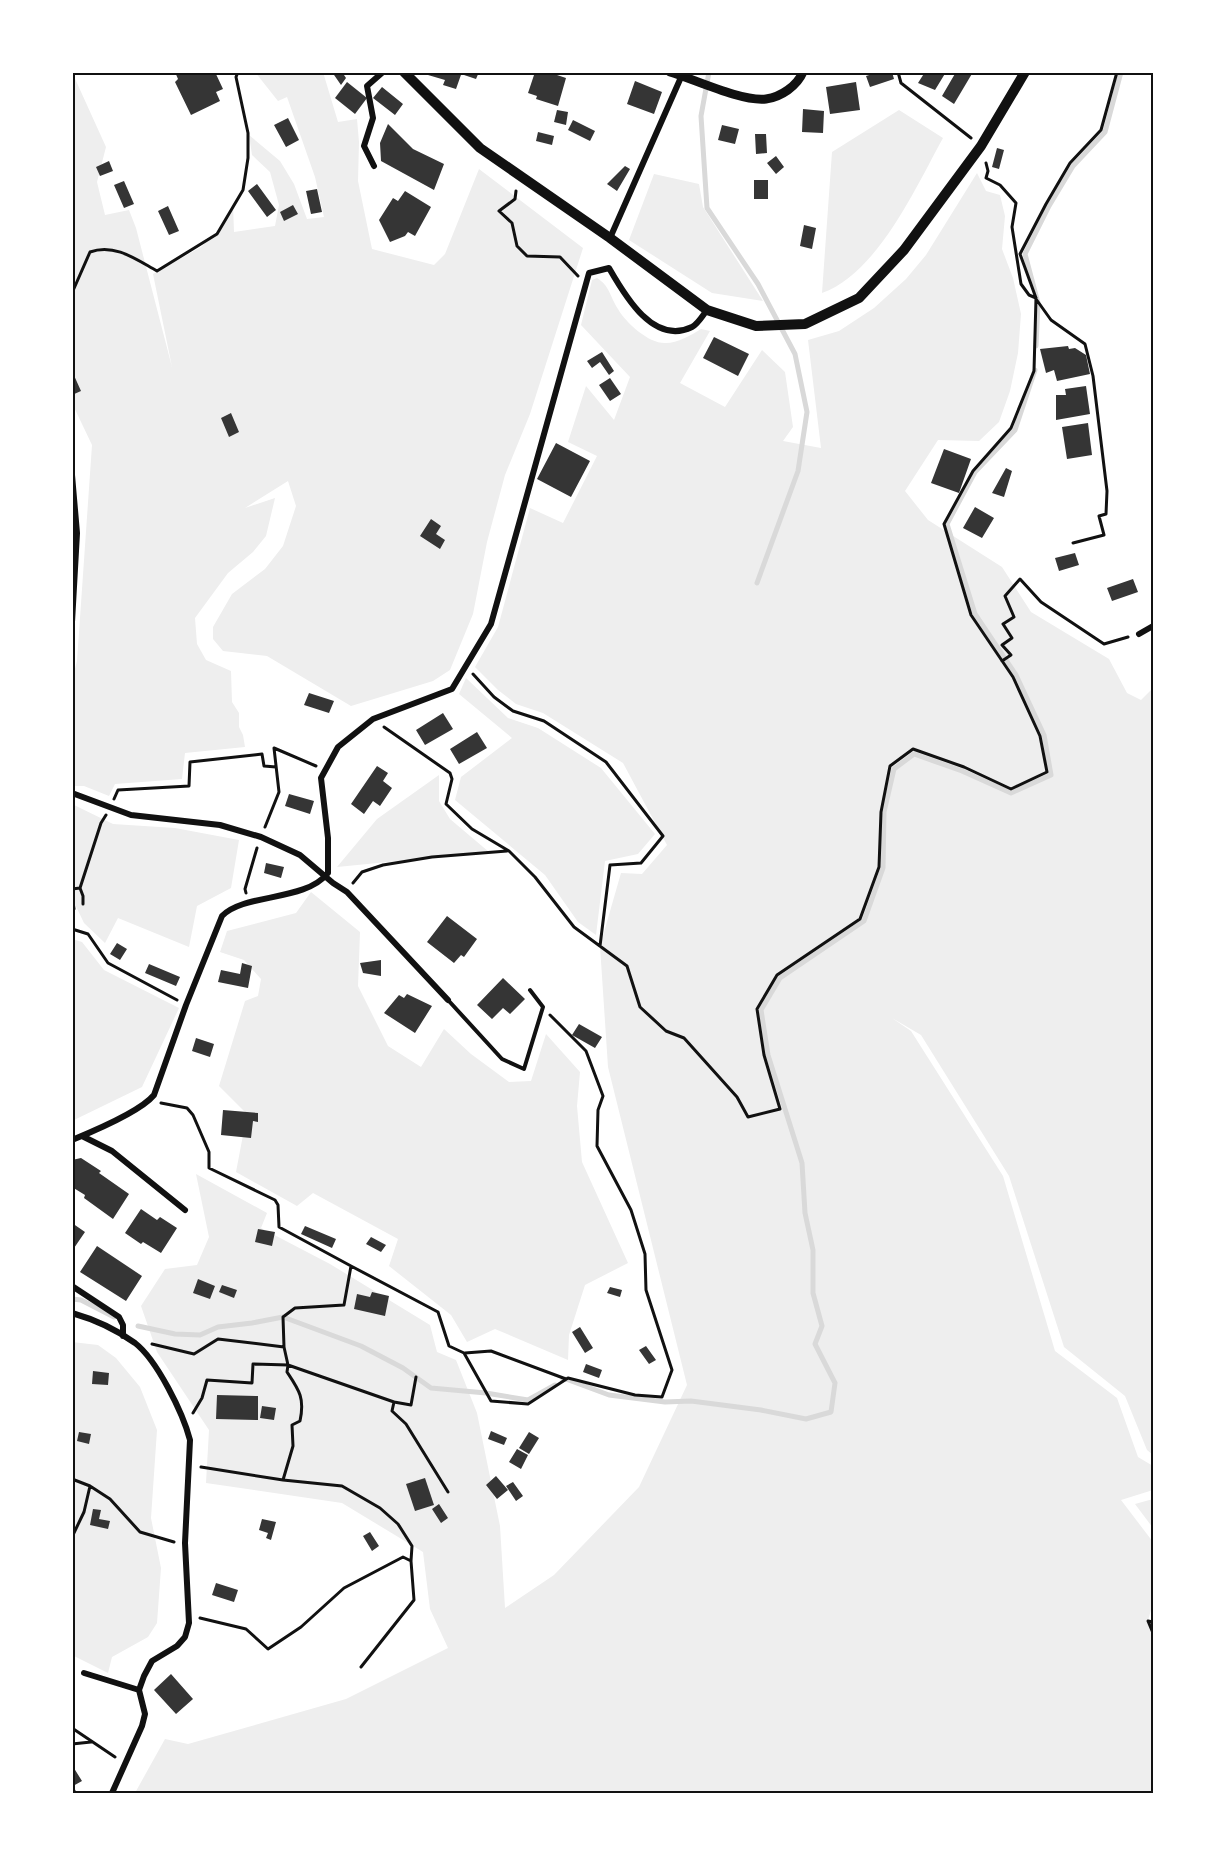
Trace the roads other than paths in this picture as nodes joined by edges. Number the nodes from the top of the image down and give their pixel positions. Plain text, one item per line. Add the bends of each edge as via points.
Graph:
1 (383, 72) edge
2 (404, 72) edge
3 (670, 72) edge
4 (803, 72) edge
5 (1025, 72) edge
6 (682, 75) junction
7 (374, 166) dead end
8 (610, 238) junction
9 (707, 310) junction
10 (72, 475) edge
11 (72, 622) edge
12 (1153, 626) edge
13 (1139, 634) road end
14 (72, 793) edge
15 (325, 877) junction
16 (530, 990) dead end
17 (448, 1000) joint
18 (82, 1136) junction
19 (72, 1140) edge
20 (185, 1210) dead end
21 (72, 1286) edge
22 (72, 1313) edge
23 (123, 1336) junction
24 (84, 1673) dead end
25 (140, 1690) junction
26 (112, 1793) edge

1 - 7 street via 367,86 373,118 364,146
2 - 8 main road via 480,148
3 - 6 street
4 - 6 street via 790,89 766,99 741,96
5 - 9 main road via 981,146 904,250 859,298 805,324 756,326
6 - 8 street
8 - 9 main road
9 - 15 street via 693,327 675,331 659,328 622,291 609,267 589,273 491,624 452,689 373,719 338,747 321,778 330,868
10 - 11 street via 77,533
12 - 13 street
14 - 15 street via 131,815 220,825 261,837 300,855
15 - 17 street via 347,892
15 - 18 street via 296,891 231,908 222,916 152,1098
16 - 17 lane via 543,1007 524,1069 502,1059
18 - 19 street
18 - 20 street via 112,1151
21 - 23 street via 118,1317
22 - 23 street
23 - 25 street via 144,1351 168,1387 190,1440 185,1543 189,1616 184,1637 152,1661
24 - 25 street
25 - 26 street via 145,1714 142,1726

